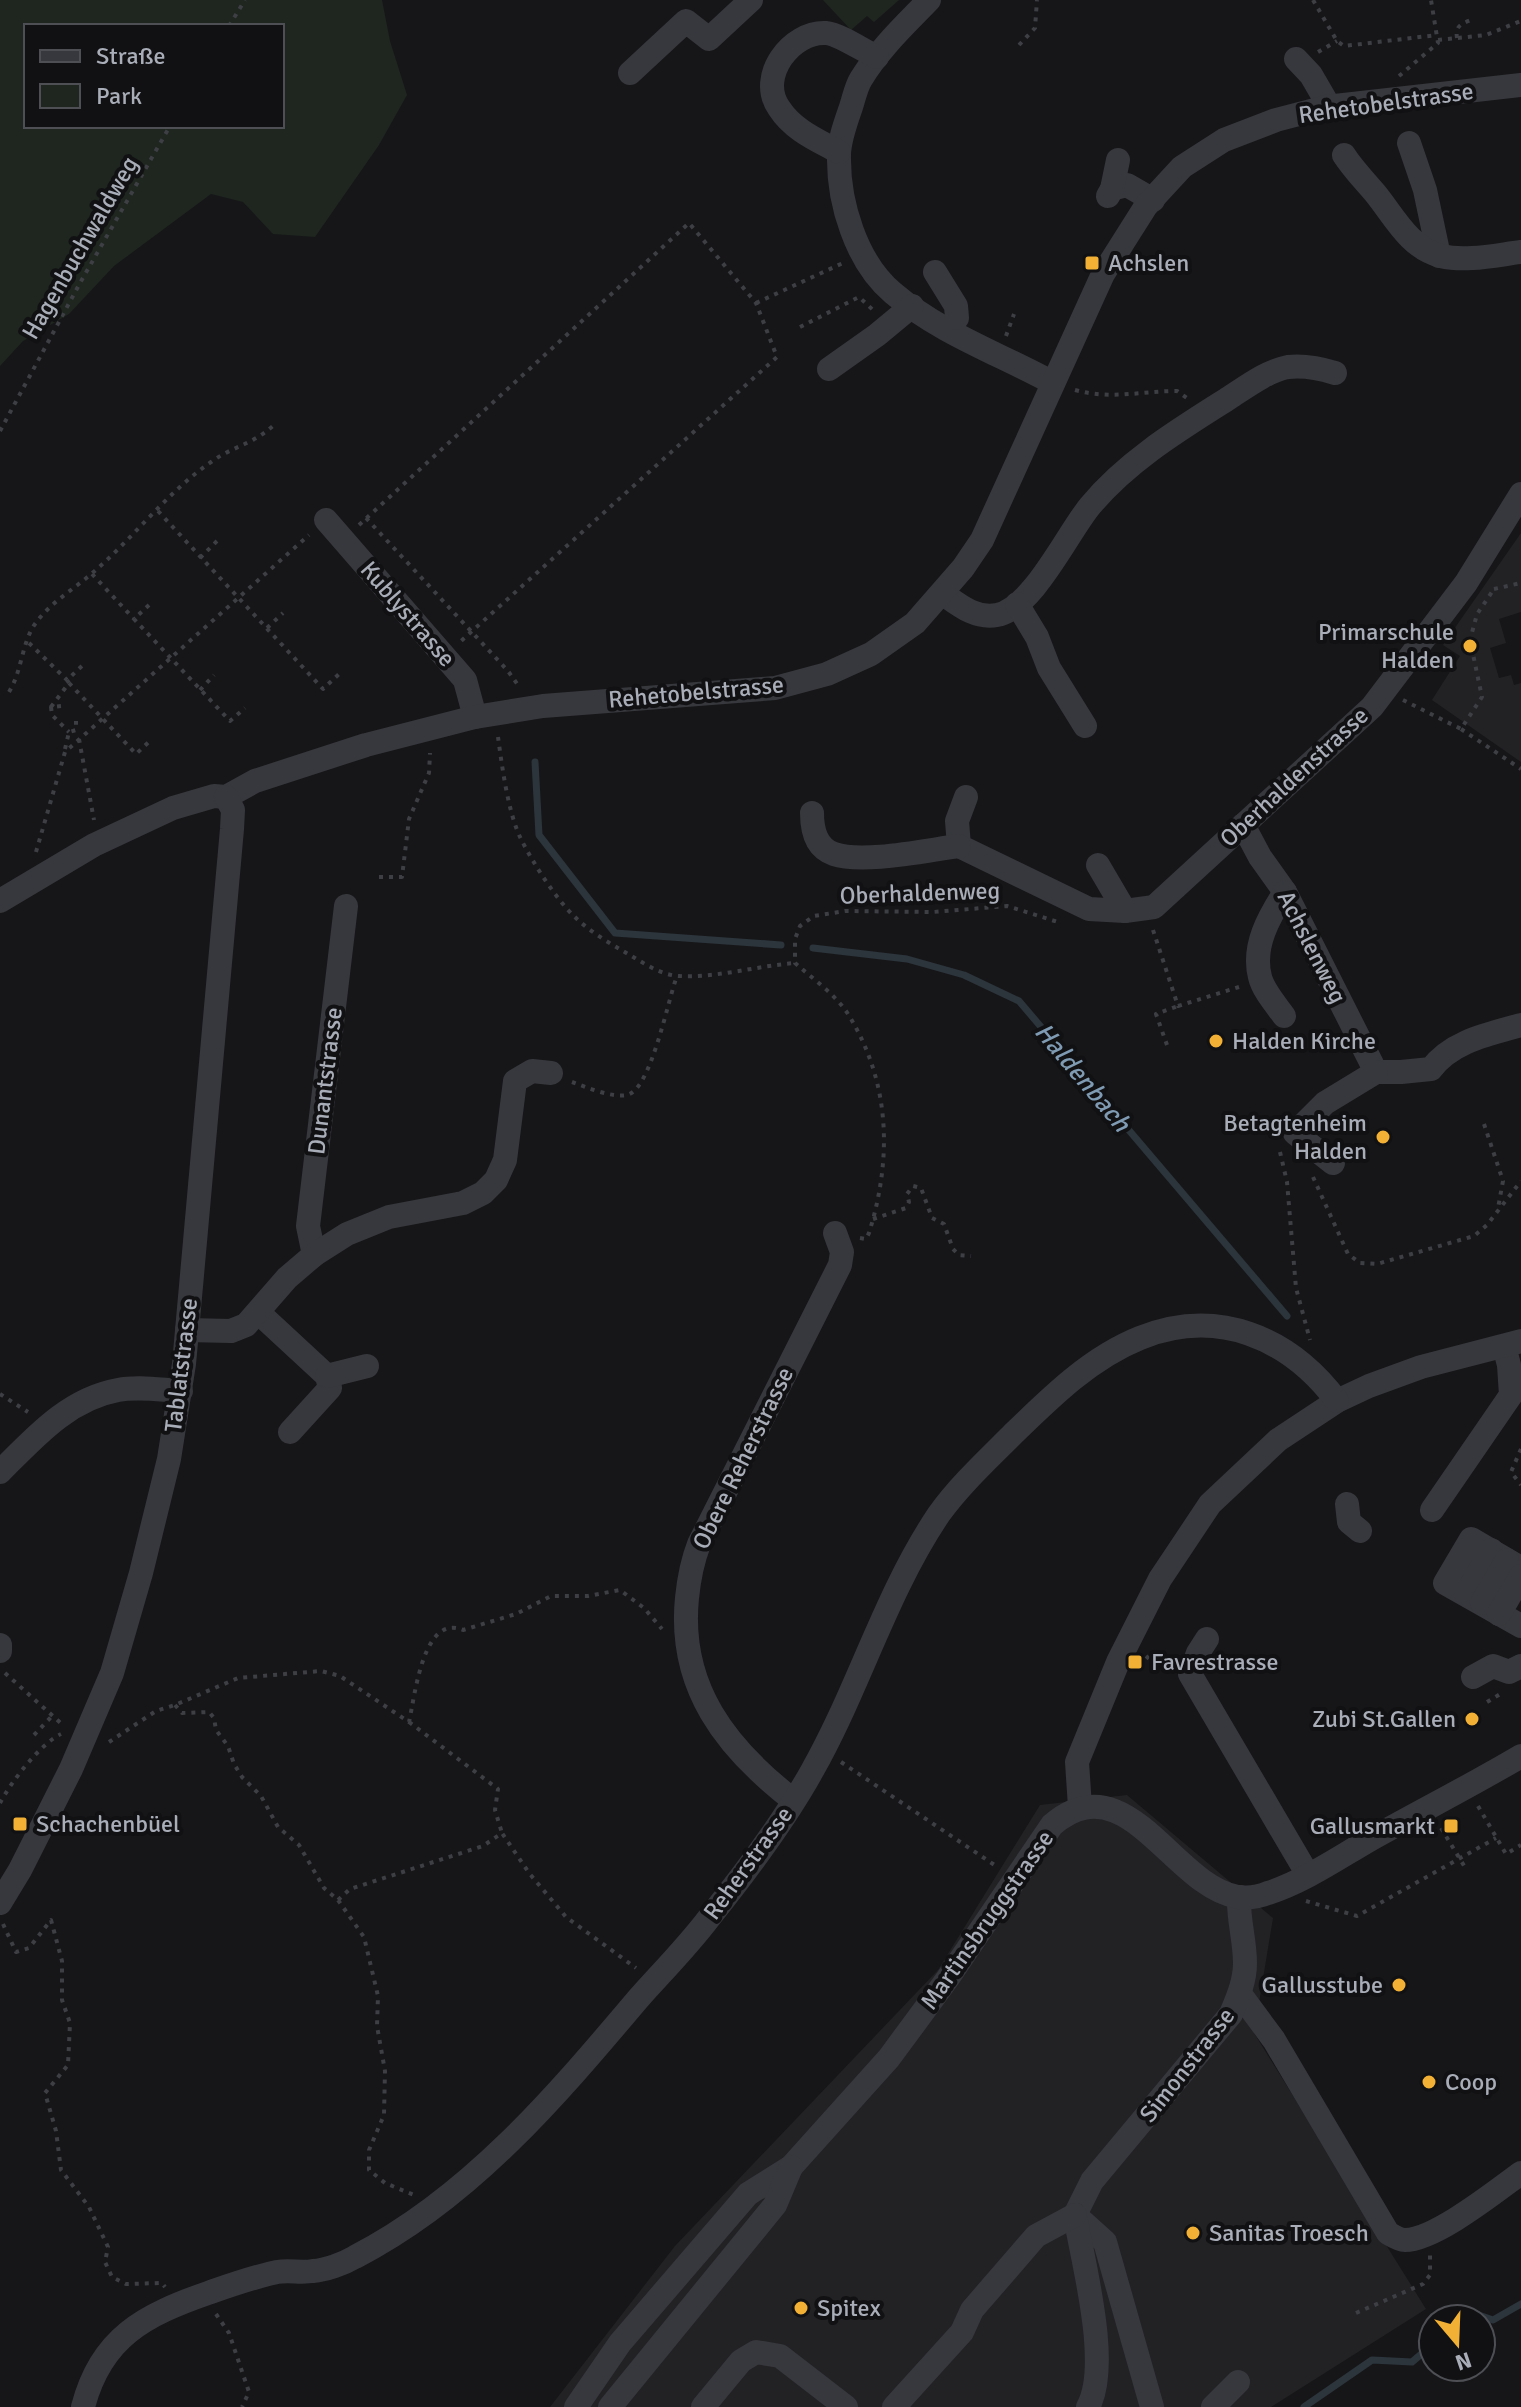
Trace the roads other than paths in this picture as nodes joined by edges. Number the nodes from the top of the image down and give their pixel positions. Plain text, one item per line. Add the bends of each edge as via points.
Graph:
1 (751, 0) edge
2 (929, 0) edge
3 (877, 57) junction
4 (1296, 59) dead end
5 (630, 73) dead end
6 (1521, 85) edge
7 (1329, 106) junction
8 (1409, 143) dead end
9 (839, 152) junction
10 (1344, 155) dead end
11 (1118, 160) dead end
12 (1153, 200) junction
13 (1521, 252) edge
14 (1439, 256) junction
15 (935, 272) dead end
16 (912, 306) junction
17 (959, 320) junction
18 (829, 369) dead end
19 (1335, 373) dead end
20 (1061, 385) junction
21 (1521, 494) edge
22 (326, 520) road end
23 (942, 593) junction
24 (1017, 604) junction
25 (475, 717) junction
26 (1085, 726) dead end
27 (226, 797) junction
28 (966, 797) dead end
29 (812, 813) dead end
30 (1243, 825) junction
31 (959, 846) junction
32 (1098, 865) dead end
33 (1285, 892) junction
34 (0, 901) edge
35 (346, 906) dead end
36 (1125, 911) junction
37 (1284, 1016) dead end
38 (1521, 1025) edge
39 (1376, 1072) junction
40 (551, 1073) road end
41 (1333, 1163) dead end
42 (835, 1233) road end
43 (314, 1255) junction
44 (259, 1313) junction
45 (187, 1330) junction
46 (1512, 1343) edge
47 (367, 1366) dead end
48 (327, 1376) junction
49 (181, 1391) junction
50 (1337, 1401) junction
51 (290, 1432) dead end
52 (0, 1472) edge
53 (1347, 1504) dead end
54 (1432, 1510) dead end
55 (1360, 1531) dead end
56 (1510, 1564) edge
57 (1501, 1612) edge
58 (1202, 1646) road end
59 (1473, 1677) dead end
60 (1506, 1682) edge
61 (1515, 1765) edge
62 (793, 1800) junction
63 (1080, 1807) junction
64 (1308, 1875) junction
65 (1239, 1897) junction
66 (0, 1903) edge
67 (1240, 1994) junction
68 (791, 2167) junction
69 (1521, 2173) edge
70 (1075, 2215) junction
71 (1238, 2382) dead end
72 (614, 2403) edge
73 (83, 2407) edge
74 (576, 2407) edge
75 (703, 2407) edge
76 (846, 2407) edge
77 (894, 2407) edge
78 (1088, 2407) edge
79 (1152, 2407) edge
80 (1213, 2407) edge

1 - 5 street via 709,39 686,21
2 - 3 street
3 - 9 street via 860,81
3 - 9 street via 829,33 808,35 778,60 776,105 797,129
4 - 7 street
6 - 7 street, Rehetobelstrasse
7 - 12 street, Rehetobelstrasse via 1224,140 1182,167
8 - 14 street
9 - 16 street via 842,191 862,253 872,271 889,273 893,294
10 - 14 street via 1396,225
11 - 12 street via 1110,192 1127,185
12 - 20 street, Rehetobelstrasse via 1103,274
13 - 14 street
15 - 17 street
16 - 17 street
16 - 18 street
17 - 20 street
19 - 24 street via 1310,366 1285,368 1204,413 1115,479
20 - 23 street, Rehetobelstrasse via 982,540
21 - 30 street, Oberhaldenstrasse via 1466,583 1372,707
22 - 25 street, Kublystrasse via 465,680
23 - 24 street via 975,615 998,615
23 - 25 street, Rehetobelstrasse via 915,623 871,654 827,674 775,688 557,704
24 - 26 street
25 - 27 street, Rehetobelstrasse via 352,749 255,781
27 - 34 street, Rehetobelstrasse via 199,800 122,830
27 - 45 street, Tablatstrasse via 233,810 232,824
28 - 31 street via 957,821
29 - 31 street via 817,841 832,854 864,858
30 - 33 street, Achslenweg
30 - 36 street, Oberhaldenstrasse via 1154,907
31 - 36 street via 1089,909
32 - 36 street
33 - 37 street via 1260,942 1260,980
33 - 39 street, Achslenweg
35 - 43 street, Dunantstrasse via 309,1214
38 - 39 street via 1473,1039 1441,1056 1431,1069
39 - 41 street via 1325,1103 1287,1140
40 - 43 street via 532,1071 515,1081 505,1160 483,1193 463,1203 378,1221
42 - 62 street, Obere Reherstrasse via 840,1265 715,1508 692,1561 686,1608 686,1644 711,1715 746,1760
43 - 44 street
44 - 45 street via 231,1331
44 - 48 street
45 - 49 street, Tablatstrasse
46 - 50 street via 1421,1367
46 - 54 street via 1511,1395
47 - 48 street
48 - 51 street via 330,1388
49 - 52 street via 118,1390 97,1396 47,1424
49 - 66 street, Tablatstrasse via 169,1459 112,1673 73,1732 33,1845
50 - 62 street, Reherstrasse via 1295,1358 1259,1337 1226,1327 1187,1327 1141,1338 1079,1375 987,1460 940,1513 895,1593 823,1752
50 - 63 street via 1278,1440 1210,1504 1160,1579 1077,1762
53 - 55 street via 1349,1522
56 - 57 street
56 - 57 street via 1471,1539 1445,1583
58 - 64 street via 1190,1674
59 - 60 street via 1493,1666
61 - 64 street
62 - 73 street, Reherstrasse via 690,1943 493,2157 427,2212 350,2260 313,2271 248,2279 175,2304 136,2324 102,2360
63 - 65 street via 1107,1808 1136,1823 1193,1874
63 - 68 street, Martinsbruggstrasse via 1052,1825 889,2058
64 - 65 street via 1266,1894
65 - 67 street, Simonstrasse via 1245,1963
67 - 69 street via 1274,2040 1388,2233 1403,2240 1424,2236
67 - 70 street, Simonstrasse via 1210,2041 1092,2181
68 - 72 street, Martinsbruggstrasse via 775,2205
68 - 74 street, Martinsbruggstrasse via 748,2194 620,2343
70 - 77 street via 1036,2236 972,2310 962,2332
70 - 78 street via 1096,2348
70 - 79 street via 1105,2242
71 - 80 street
75 - 76 street via 741,2361 756,2352 780,2356

